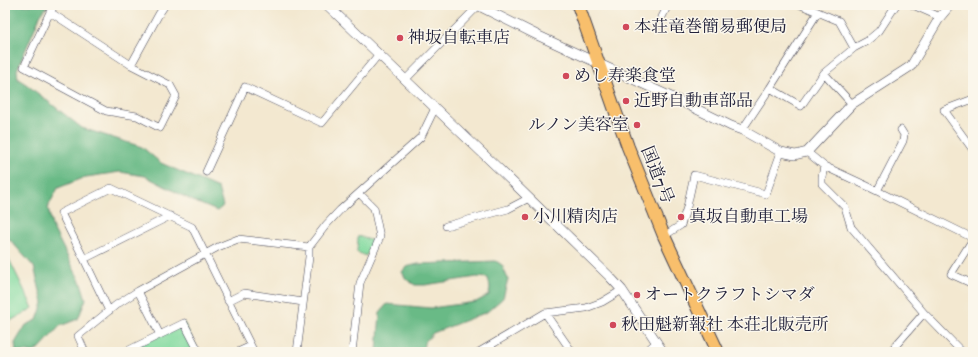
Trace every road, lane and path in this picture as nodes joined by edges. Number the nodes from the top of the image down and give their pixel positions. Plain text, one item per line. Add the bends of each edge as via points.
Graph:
1 (55, 5) edge
2 (165, 5) edge
3 (327, 5) edge
4 (477, 5) edge
5 (578, 5) edge
6 (668, 5) edge
7 (801, 5) edge
8 (896, 5) edge
9 (913, 5) edge
10 (950, 5) edge
11 (50, 12) junction
12 (818, 12) junction
13 (662, 17) dead end
14 (940, 17) junction
15 (854, 48) junction
16 (379, 54) junction
17 (598, 63) junction
18 (131, 65) junction
19 (824, 73) junction
20 (405, 80) junction
21 (770, 88) junction
22 (973, 99) edge
23 (852, 104) junction
24 (435, 108) junction
25 (742, 130) junction
26 (901, 130) dead end
27 (973, 150) edge
28 (781, 152) junction
29 (806, 152) junction
30 (824, 166) junction
31 (206, 172) dead end
32 (877, 191) junction
33 (359, 193) junction
34 (529, 198) junction
35 (170, 216) junction
36 (446, 226) dead end
37 (664, 236) junction
38 (973, 238) edge
39 (309, 247) junction
40 (206, 254) junction
41 (84, 259) junction
42 (973, 284) edge
43 (622, 290) junction
44 (138, 291) junction
45 (228, 301) junction
46 (303, 302) junction
47 (109, 311) junction
48 (545, 313) junction
49 (924, 313) junction
50 (160, 335) junction
51 (656, 342) junction
52 (137, 349) edge
53 (253, 349) edge
54 (85, 352) edge
55 (125, 352) edge
56 (199, 352) edge
57 (238, 352) edge
58 (297, 352) edge
59 (352, 352) edge
60 (479, 352) edge
61 (572, 352) edge
62 (645, 352) edge
63 (663, 352) edge
64 (718, 352) edge
65 (890, 352) edge
66 (962, 352) edge

1 - 11 street
2 - 18 street
3 - 16 street
4 - 17 street
4 - 20 street
5 - 17 highway, 国道7号
6 - 13 street
7 - 12 street
8 - 15 street via 879,32
9 - 14 street
10 - 14 street
11 - 18 street
11 - 18 street via 24,68 106,111 137,116 160,128 176,96 170,85
12 - 15 street via 839,21
12 - 21 street
14 - 23 street via 911,66
15 - 19 street
16 - 20 street
16 - 31 street via 322,123 245,87
17 - 25 street
17 - 37 highway, 国道7号
19 - 21 street via 801,106
19 - 23 street
20 - 24 street
21 - 25 street
22 - 27 street via 944,110
23 - 29 street
24 - 33 street via 421,137
24 - 34 street
25 - 28 street
26 - 32 street via 904,135 903,141
28 - 29 street via 795,155
28 - 37 street via 766,194 694,176 681,225
29 - 30 street
30 - 32 street
30 - 49 street via 822,184 845,207 851,226
32 - 38 street
33 - 39 street via 340,210
33 - 59 street via 374,208 380,237 360,283
34 - 36 street via 508,209
34 - 43 street
35 - 40 street via 192,227
35 - 41 street
35 - 41 street via 111,188 61,213
37 - 64 highway, 国道7号
38 - 42 street via 952,274
39 - 40 street via 238,239
39 - 46 street
40 - 44 street
40 - 45 street
41 - 47 street
43 - 48 street via 586,308
43 - 51 street
44 - 47 street
44 - 50 street
45 - 46 street via 244,293
45 - 53 street
46 - 58 street
47 - 54 street via 78,336
48 - 60 street
48 - 61 street
49 - 65 street
49 - 66 street
50 - 52 street
50 - 56 street via 184,322
51 - 62 street
51 - 63 street
52 - 55 street
53 - 57 street

